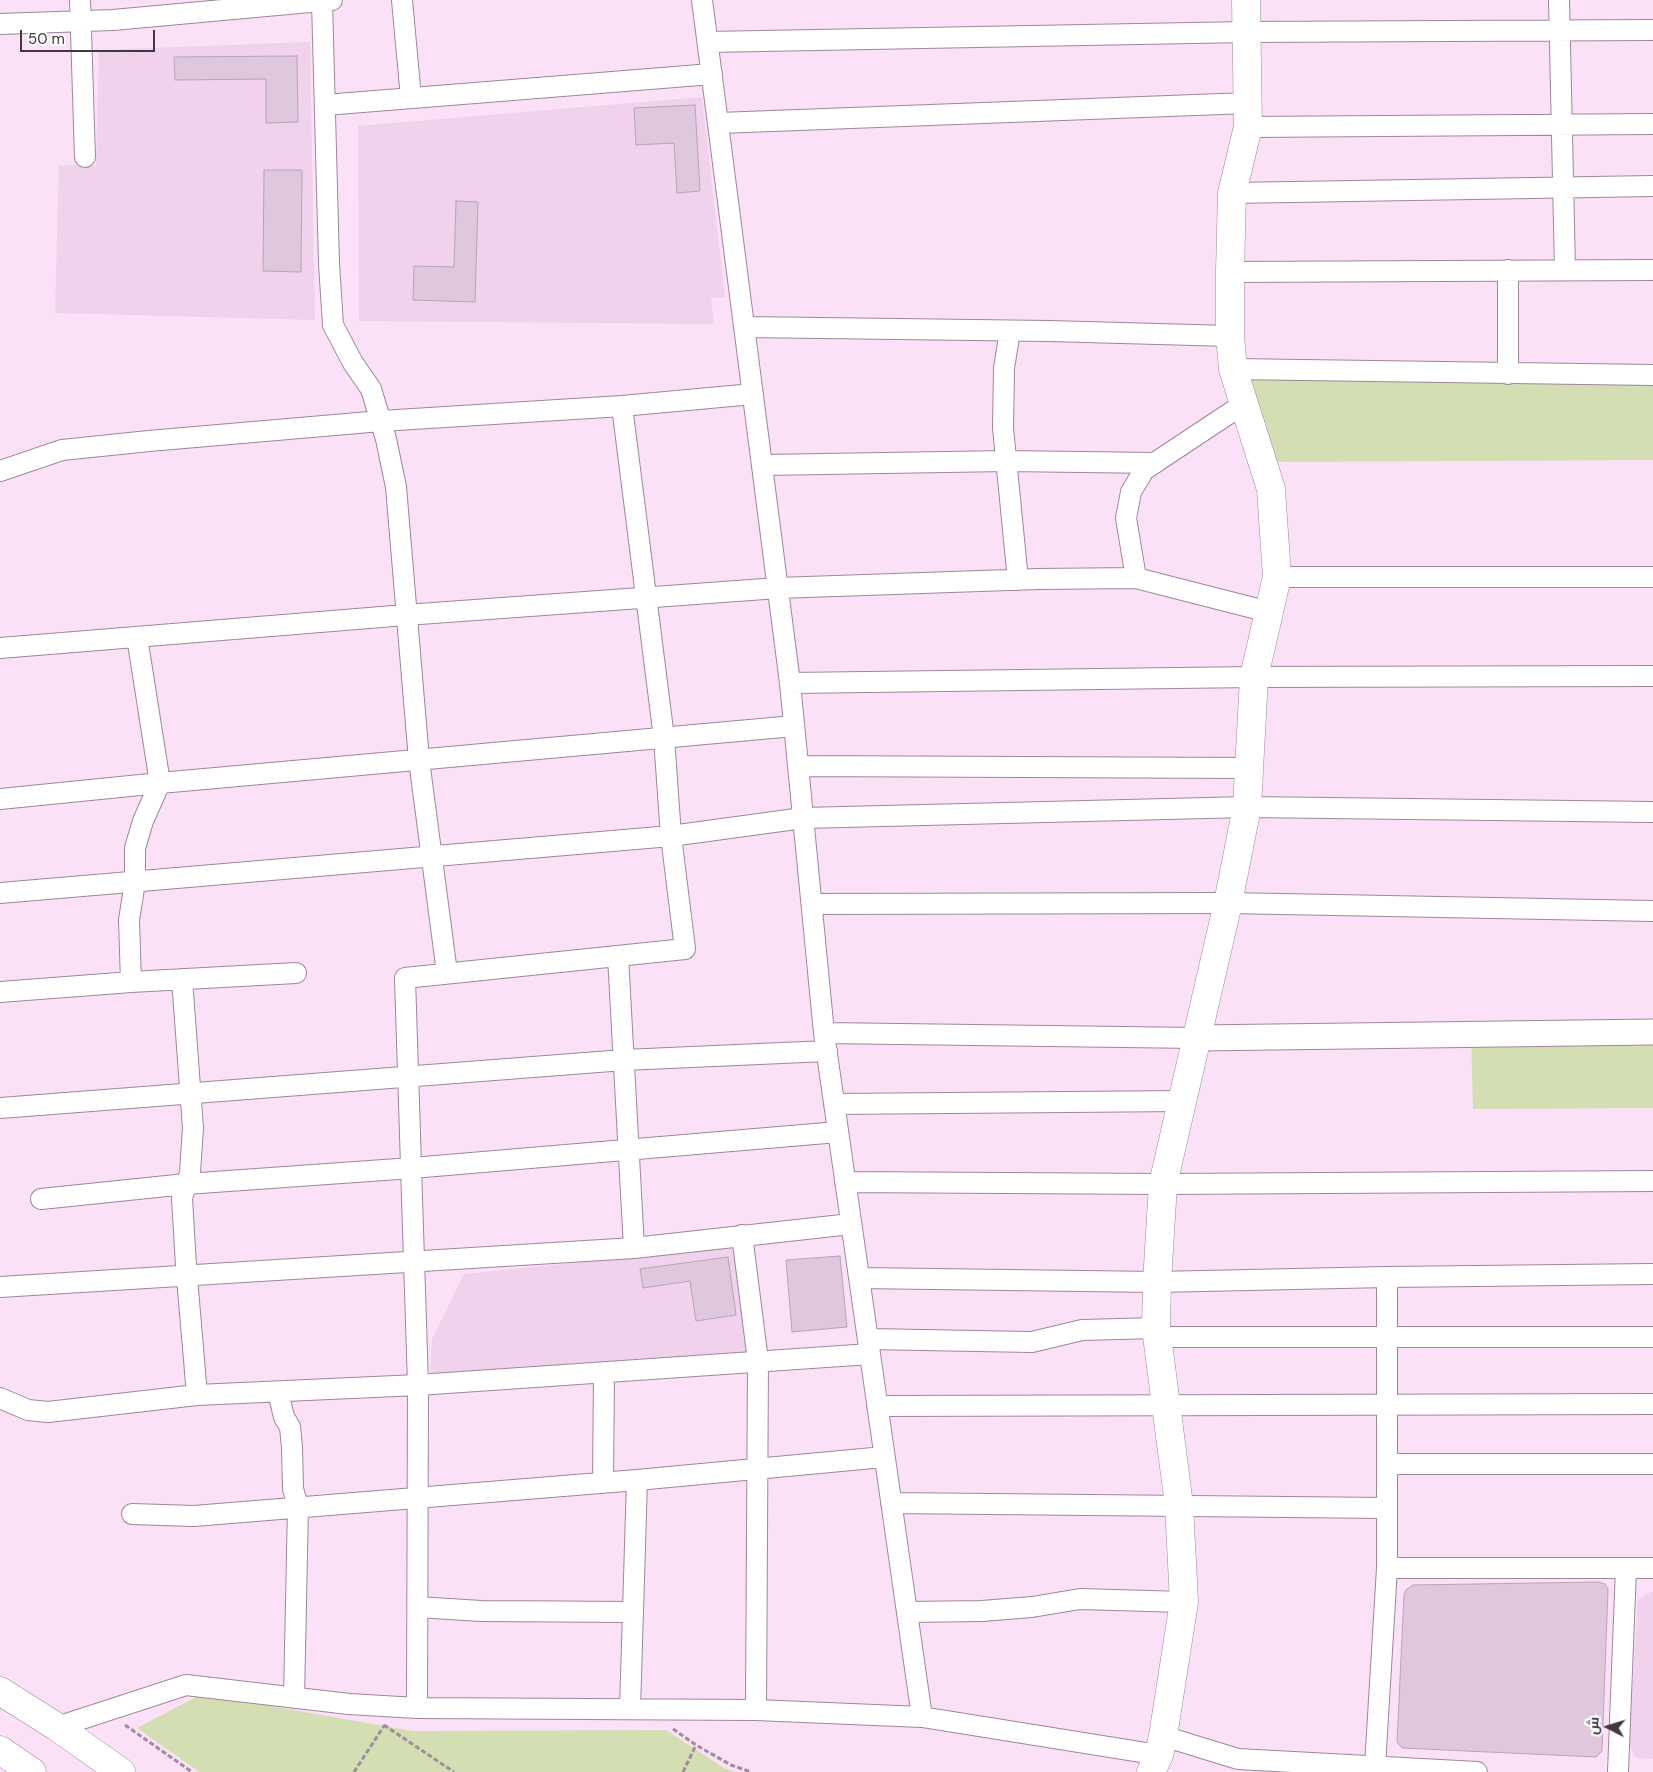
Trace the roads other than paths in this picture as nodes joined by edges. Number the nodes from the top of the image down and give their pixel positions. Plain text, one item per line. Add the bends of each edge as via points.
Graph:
1 (80, 0) edge
2 (327, 0) edge
3 (402, 0) edge
4 (702, 0) edge
5 (1246, 0) edge
6 (1559, 0) edge
7 (81, 21) junction
8 (0, 24) edge
9 (1559, 30) junction
10 (1653, 30) edge
11 (1246, 32) junction
12 (708, 42) junction
13 (712, 74) junction
14 (411, 98) junction
15 (325, 105) junction
16 (1248, 115) junction
17 (719, 123) junction
18 (1653, 124) edge
19 (1562, 125) junction
20 (85, 156) dead end
21 (1653, 186) edge
22 (1563, 188) junction
23 (1232, 192) junction
24 (1508, 270) junction
25 (1565, 270) junction
26 (1653, 270) edge
27 (1230, 272) junction
28 (745, 327) junction
29 (1010, 331) junction
30 (1230, 336) junction
31 (1233, 369) junction
32 (1508, 374) junction
33 (1653, 375) edge
34 (753, 394) junction
35 (1245, 403) junction
36 (622, 406) junction
37 (381, 420) junction
38 (1007, 462) junction
39 (1155, 463) junction
40 (762, 464) junction
41 (0, 471) edge
42 (1276, 577) junction
43 (1653, 577) edge
44 (1136, 578) junction
45 (1018, 580) junction
46 (778, 588) junction
47 (646, 597) junction
48 (1269, 612) junction
49 (406, 614) junction
50 (137, 637) junction
51 (0, 648) edge
52 (1653, 676) edge
53 (1254, 677) junction
54 (790, 683) junction
55 (794, 726) junction
56 (664, 738) junction
57 (419, 760) junction
58 (798, 766) junction
59 (1248, 768) junction
60 (160, 783) junction
61 (0, 799) edge
62 (1247, 807) junction
63 (1653, 812) edge
64 (803, 818) junction
65 (671, 836) junction
66 (431, 855) junction
67 (135, 882) junction
68 (0, 893) edge
69 (1228, 903) junction
70 (812, 904) junction
71 (1653, 911) edge
72 (618, 956) junction
73 (296, 973) dead end
74 (447, 973) junction
75 (182, 979) junction
76 (131, 982) junction
77 (0, 992) edge
78 (1653, 1032) edge
79 (1198, 1038) junction
80 (825, 1042) junction
81 (624, 1060) junction
82 (408, 1077) junction
83 (190, 1094) junction
84 (1183, 1101) junction
85 (834, 1104) junction
86 (0, 1108) edge
87 (838, 1132) junction
88 (629, 1151) junction
89 (412, 1168) junction
90 (1653, 1181) edge
91 (846, 1182) junction
92 (186, 1184) junction
93 (1163, 1184) junction
94 (41, 1199) dead end
95 (851, 1224) junction
96 (742, 1235) junction
97 (634, 1248) junction
98 (415, 1261) junction
99 (1653, 1274) edge
100 (186, 1275) junction
101 (1387, 1276) junction
102 (859, 1278) junction
103 (1157, 1282) junction
104 (0, 1287) edge
105 (1156, 1333) junction
106 (1387, 1337) junction
107 (1653, 1337) edge
108 (869, 1347) junction
109 (758, 1361) junction
110 (604, 1372) junction
111 (418, 1385) junction
112 (278, 1392) junction
113 (197, 1395) junction
114 (0, 1398) edge
115 (1387, 1404) junction
116 (1653, 1404) edge
117 (1166, 1405) junction
118 (877, 1406) junction
119 (884, 1457) junction
120 (1387, 1464) junction
121 (1653, 1464) edge
122 (757, 1469) junction
123 (637, 1480) junction
124 (603, 1483) junction
125 (418, 1497) junction
126 (891, 1503) junction
127 (1178, 1505) junction
128 (298, 1506) junction
129 (1386, 1508) junction
130 (132, 1514) dead end
131 (1386, 1568) junction
132 (1626, 1568) junction
133 (1653, 1568) edge
134 (1184, 1602) junction
135 (418, 1607) junction
136 (633, 1612) junction
137 (907, 1612) junction
138 (0, 1691) edge
139 (294, 1698) junction
140 (417, 1708) junction
141 (630, 1709) junction
142 (756, 1710) junction
143 (922, 1717) junction
144 (57, 1727) junction
145 (0, 1750) edge
146 (1159, 1759) edge
147 (1375, 1766) junction
148 (32, 1772) edge
149 (121, 1772) edge
150 (1477, 1772) edge
151 (1618, 1772) edge

1 - 7 street
2 - 7 street
2 - 15 street
3 - 14 street
4 - 12 street
5 - 11 main road
6 - 9 street
7 - 8 street
7 - 20 street
9 - 10 street
9 - 11 street
9 - 19 street
11 - 12 street
11 - 16 main road
12 - 13 street
13 - 14 street
13 - 17 street
14 - 15 street
15 - 37 street via 333,325 353,363 372,389
16 - 17 street
16 - 19 street
16 - 23 main road
17 - 28 street
18 - 19 street
19 - 22 street
21 - 22 street
22 - 23 street
22 - 25 street
23 - 27 main road
24 - 25 street
24 - 27 street
24 - 32 street
25 - 26 street
27 - 30 main road
28 - 29 street
28 - 34 street
29 - 30 street
29 - 38 street via 1004,368
30 - 31 main road
31 - 32 street
31 - 35 main road
32 - 33 street
34 - 36 street
34 - 40 street
35 - 39 street
35 - 42 main road via 1271,489
36 - 37 street
36 - 47 street
37 - 41 street via 62,450
37 - 49 street via 396,487
38 - 39 street
38 - 40 street
38 - 45 street
39 - 44 street via 1144,470 1131,492 1126,518
40 - 46 street
42 - 43 street
42 - 48 main road
44 - 45 street
44 - 48 street
45 - 46 street
46 - 47 street
46 - 54 street
47 - 49 street
47 - 56 street
48 - 53 main road
49 - 50 street
49 - 57 street
50 - 51 street
50 - 60 street
52 - 53 street
53 - 54 street
53 - 59 main road
54 - 55 street
55 - 56 street
55 - 58 street
56 - 57 street
56 - 65 street
57 - 60 street
57 - 66 street
58 - 59 street
58 - 64 street
59 - 62 main road
60 - 61 street
60 - 67 street via 135,848
62 - 63 street
62 - 64 street
62 - 69 main road
64 - 65 street
64 - 70 street
65 - 66 street
65 - 72 street via 685,949
66 - 67 street
66 - 74 street
67 - 68 street
67 - 76 street via 129,920
69 - 70 street
69 - 71 street
69 - 79 main road
70 - 80 street
72 - 74 street
72 - 81 street
73 - 75 street
74 - 82 street via 404,978
75 - 76 street
75 - 83 street
76 - 77 street
78 - 79 street
79 - 80 street
79 - 84 main road
80 - 81 street
80 - 85 street
81 - 82 street
81 - 88 street
82 - 83 street
82 - 89 street
83 - 86 street
83 - 92 street via 193,1128 190,1173
84 - 85 street
84 - 93 main road
85 - 87 street
87 - 88 street
87 - 91 street
88 - 89 street
88 - 97 street
89 - 92 street
89 - 98 street
90 - 93 street
91 - 93 street
91 - 95 street
92 - 94 street
92 - 100 street via 182,1198
93 - 103 main road
95 - 96 street
95 - 102 street
96 - 97 street
96 - 109 street
97 - 98 street
98 - 100 street
98 - 111 street
99 - 101 street
100 - 104 street
100 - 113 street
101 - 103 street
101 - 106 street
102 - 103 street
102 - 108 street
103 - 105 main road
105 - 106 street
105 - 108 street via 1082,1330 1032,1342
105 - 117 main road
106 - 107 street
106 - 115 street
108 - 109 street
108 - 118 street
109 - 110 street
109 - 122 street
110 - 111 street
110 - 124 street
111 - 112 street
111 - 125 street
112 - 113 street
112 - 128 street via 290,1427 293,1489
113 - 114 street via 48,1412 28,1410
115 - 116 street
115 - 117 street
115 - 120 street
117 - 118 street
117 - 127 main road
118 - 119 street
119 - 122 street
119 - 126 street
120 - 121 street
120 - 129 street
122 - 123 street
122 - 142 street
123 - 124 street
123 - 136 street
124 - 125 street
125 - 128 street
125 - 135 street
126 - 127 street
126 - 137 street
127 - 129 street
127 - 134 main road
128 - 130 street via 194,1516
128 - 139 street
129 - 131 street
131 - 132 street
131 - 147 street
132 - 133 street
132 - 151 street
134 - 137 street via 1080,1599 982,1612
134 - 146 main road
135 - 136 street
135 - 140 street
136 - 141 street
137 - 143 street
138 - 144 main road
139 - 140 street
139 - 144 street via 186,1685
140 - 141 street
141 - 142 street
142 - 143 street
143 - 146 street
144 - 149 main road
145 - 148 main road
146 - 147 street via 1238,1759
147 - 150 street

